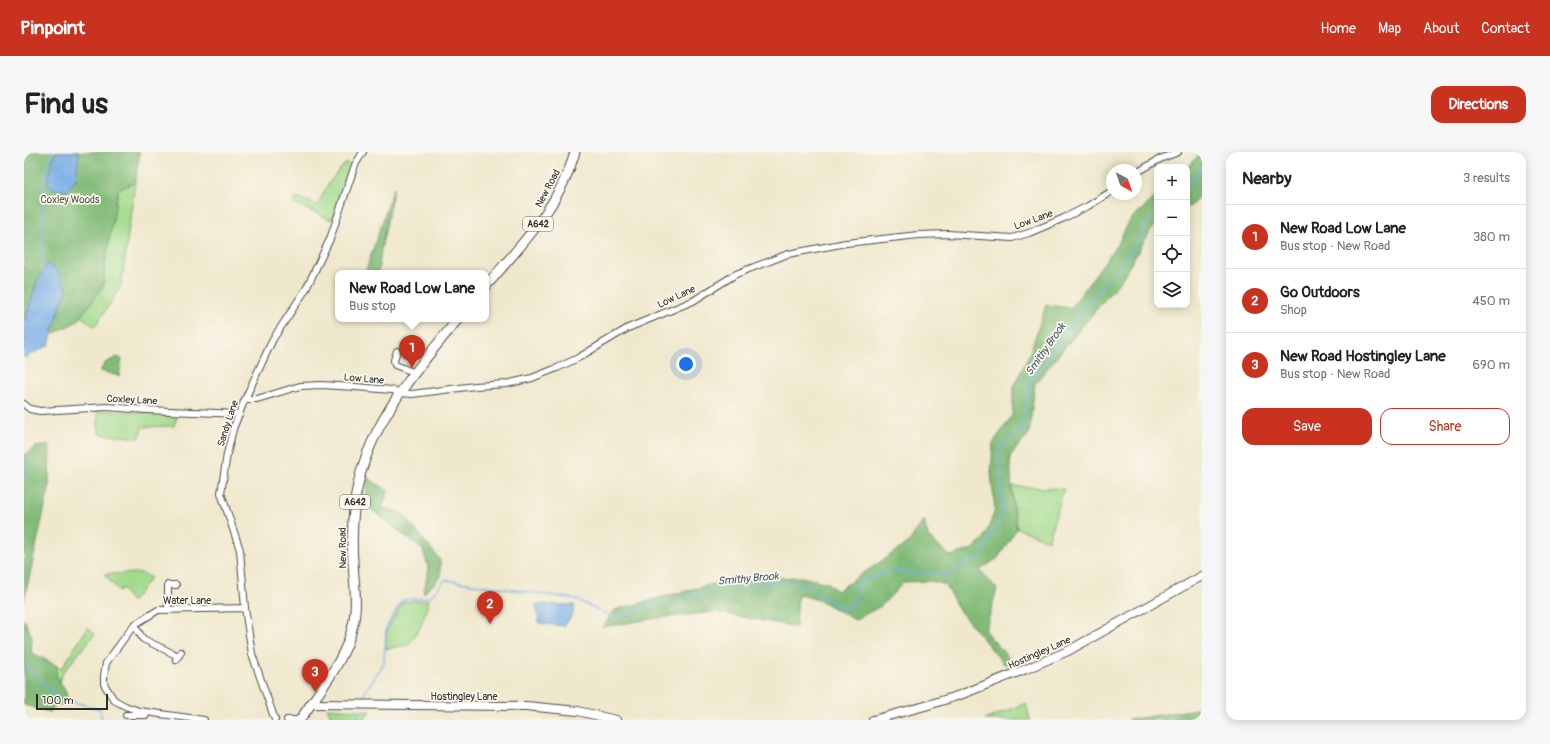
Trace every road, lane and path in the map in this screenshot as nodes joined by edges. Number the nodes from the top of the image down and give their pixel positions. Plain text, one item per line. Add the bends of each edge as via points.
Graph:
1 (363, 152) edge
2 (575, 152) edge
3 (1178, 152) edge
4 (1142, 170) edge
5 (1106, 195) edge
6 (489, 282) edge
7 (456, 322) edge
8 (397, 350) dead end
9 (416, 373) junction
10 (401, 394) junction
11 (245, 399) junction
12 (24, 404) edge
13 (240, 414) junction
14 (1202, 576) edge
15 (176, 585) dead end
16 (245, 608) junction
17 (168, 609) junction
18 (134, 625) junction
19 (178, 656) dead end
20 (311, 704) junction
21 (150, 712) junction
22 (126, 715) dead end
23 (204, 720) edge
24 (275, 720) edge
25 (287, 720) edge
26 (300, 720) edge
27 (616, 720) edge
28 (873, 720) edge

1 - 11 street, Sandy Lane via 355,165 330,238 306,289 273,339
2 - 6 highway, New Road / A642 via 564,183 542,219
3 - 4 street
5 - 10 street, Low Lane via 1064,218 1012,238 918,235 846,243 788,254 736,274 693,301 628,328 578,358 532,378 506,384
7 - 9 highway, New Road / A642
8 - 9 street via 395,365
9 - 10 highway, New Road / A642
10 - 11 street, Low Lane via 392,390 321,385 300,386 257,399
10 - 20 highway, New Road / A642 via 390,408 371,445 358,486 352,526 356,610 349,641 343,656
11 - 13 street, Sandy Lane
12 - 13 street, Coxley Lane via 30,409 40,411 107,407
13 - 16 street, Sandy Lane via 233,429 221,493 240,550
14 - 28 main road, Hostingley Lane via 1108,630 1054,657 953,697
15 - 17 street via 169,583
16 - 17 street, Water Lane
16 - 24 street, Sandy Lane via 252,654
17 - 18 street, Water Lane via 158,610
18 - 19 street via 143,639
18 - 21 street, Water Lane via 106,663 104,684 114,700 139,711
20 - 26 highway, New Road / A642
20 - 27 main road, Hostingley Lane via 526,706 578,711
21 - 22 street via 149,715
21 - 23 street, Water Lane
25 - 26 street

